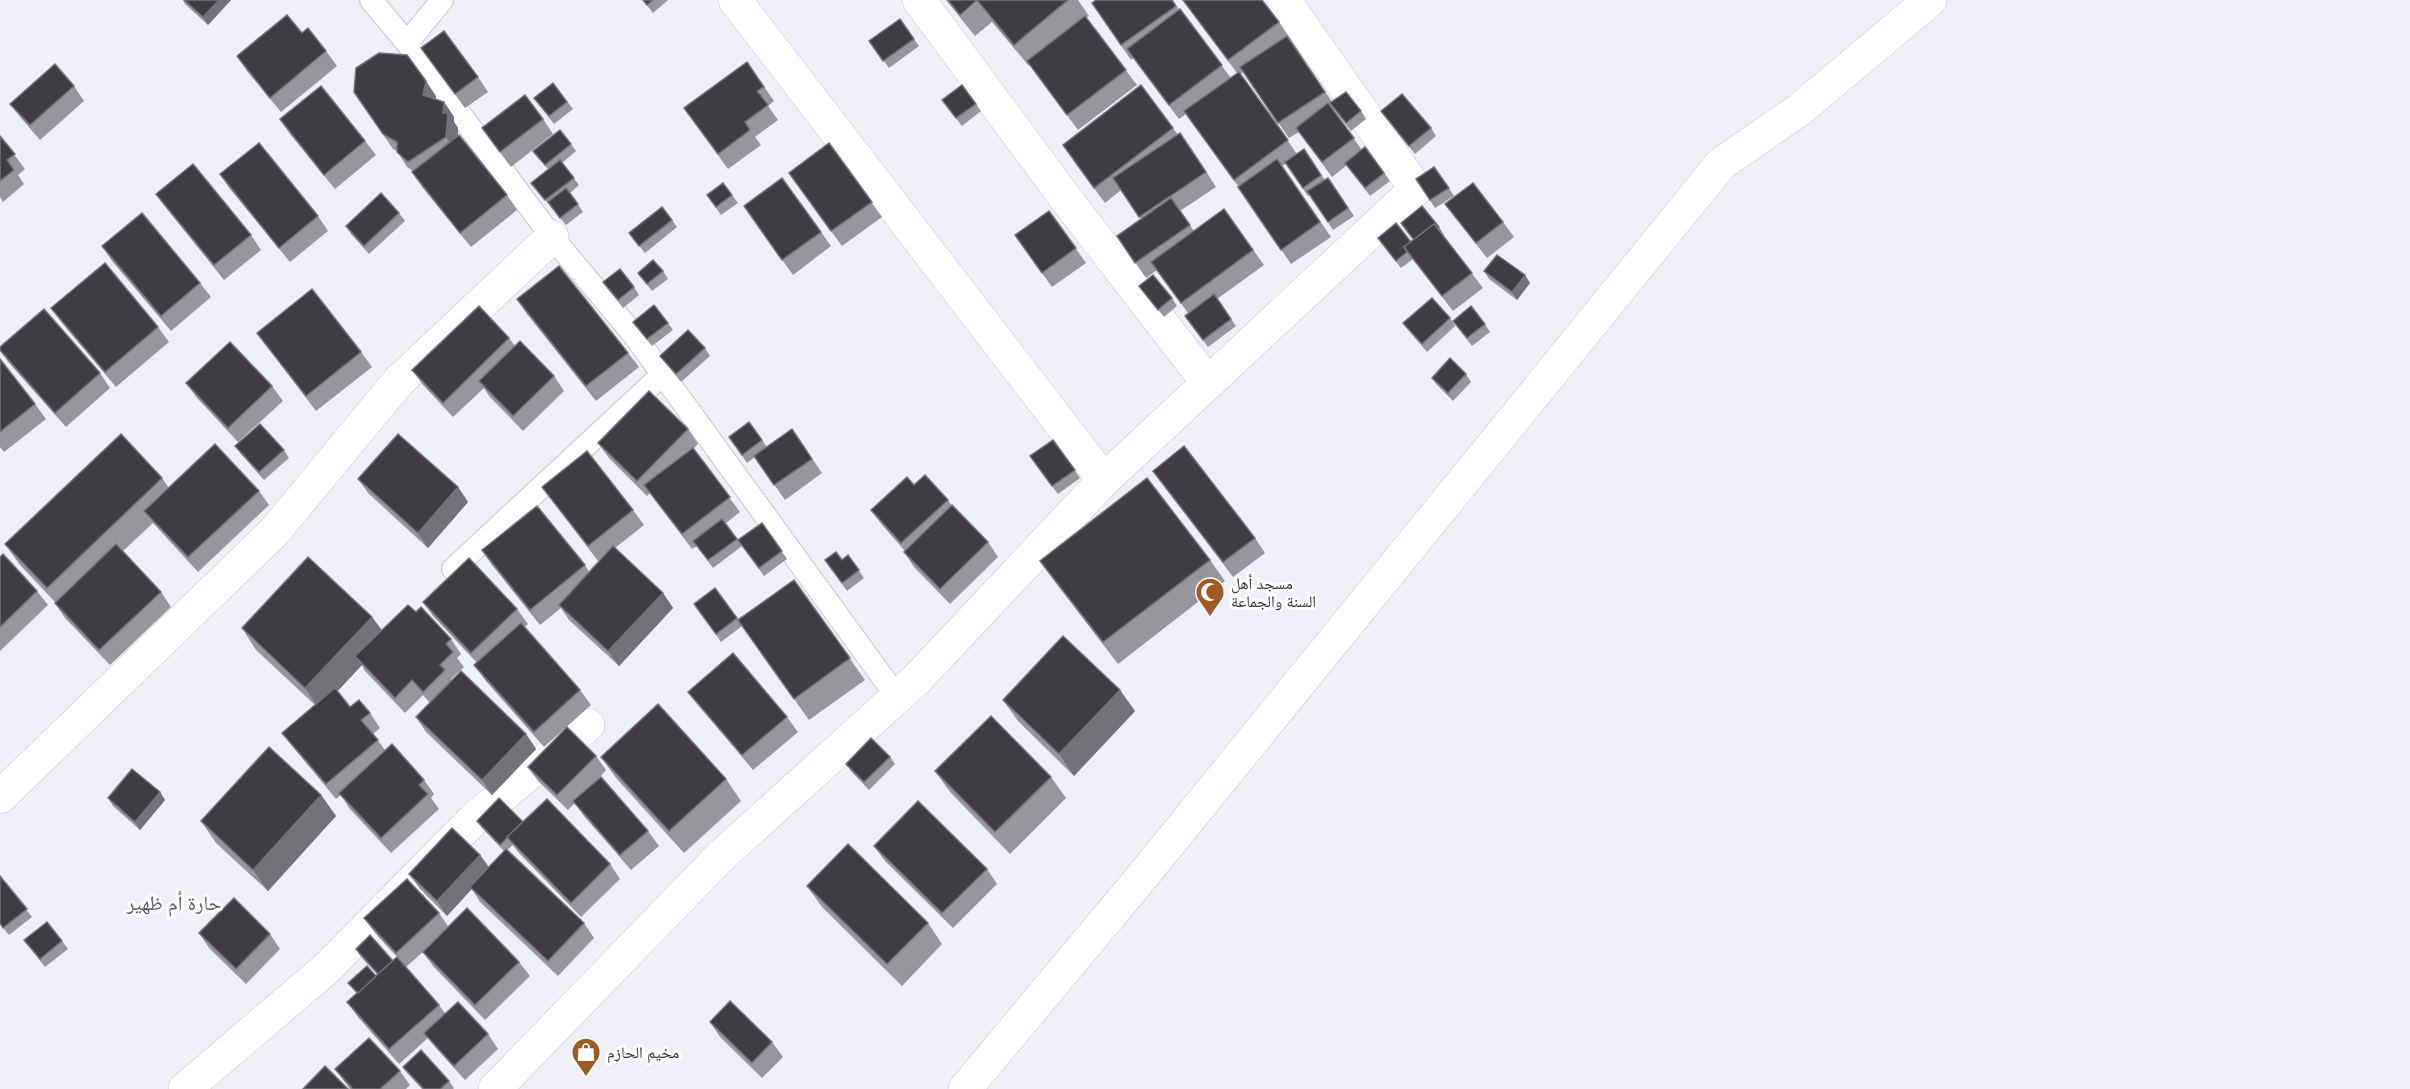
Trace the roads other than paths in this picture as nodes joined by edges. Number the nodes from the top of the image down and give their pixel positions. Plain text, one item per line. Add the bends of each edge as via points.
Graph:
1 (371, 0) edge
2 (442, 0) edge
3 (735, 0) edge
4 (920, 0) edge
5 (1284, 0) edge
6 (1930, 0) edge
7 (407, 43) junction
8 (552, 237) junction
9 (663, 374) junction
10 (1208, 383) junction
11 (1104, 480) junction
12 (453, 569) dead end
13 (897, 697) junction
14 (588, 725) dead end
15 (0, 797) edge
16 (185, 1089) edge
17 (495, 1089) edge
18 (965, 1089) edge

1 - 7 lane
2 - 7 lane
3 - 11 street
4 - 10 street
5 - 10 street via 1416,189
6 - 18 street via 1799,110 1721,164
7 - 8 lane
8 - 9 lane
8 - 15 street via 398,382 274,532
9 - 12 lane
9 - 13 lane
10 - 11 street
11 - 13 street
13 - 17 street via 720,856
14 - 16 street via 474,819 327,969

